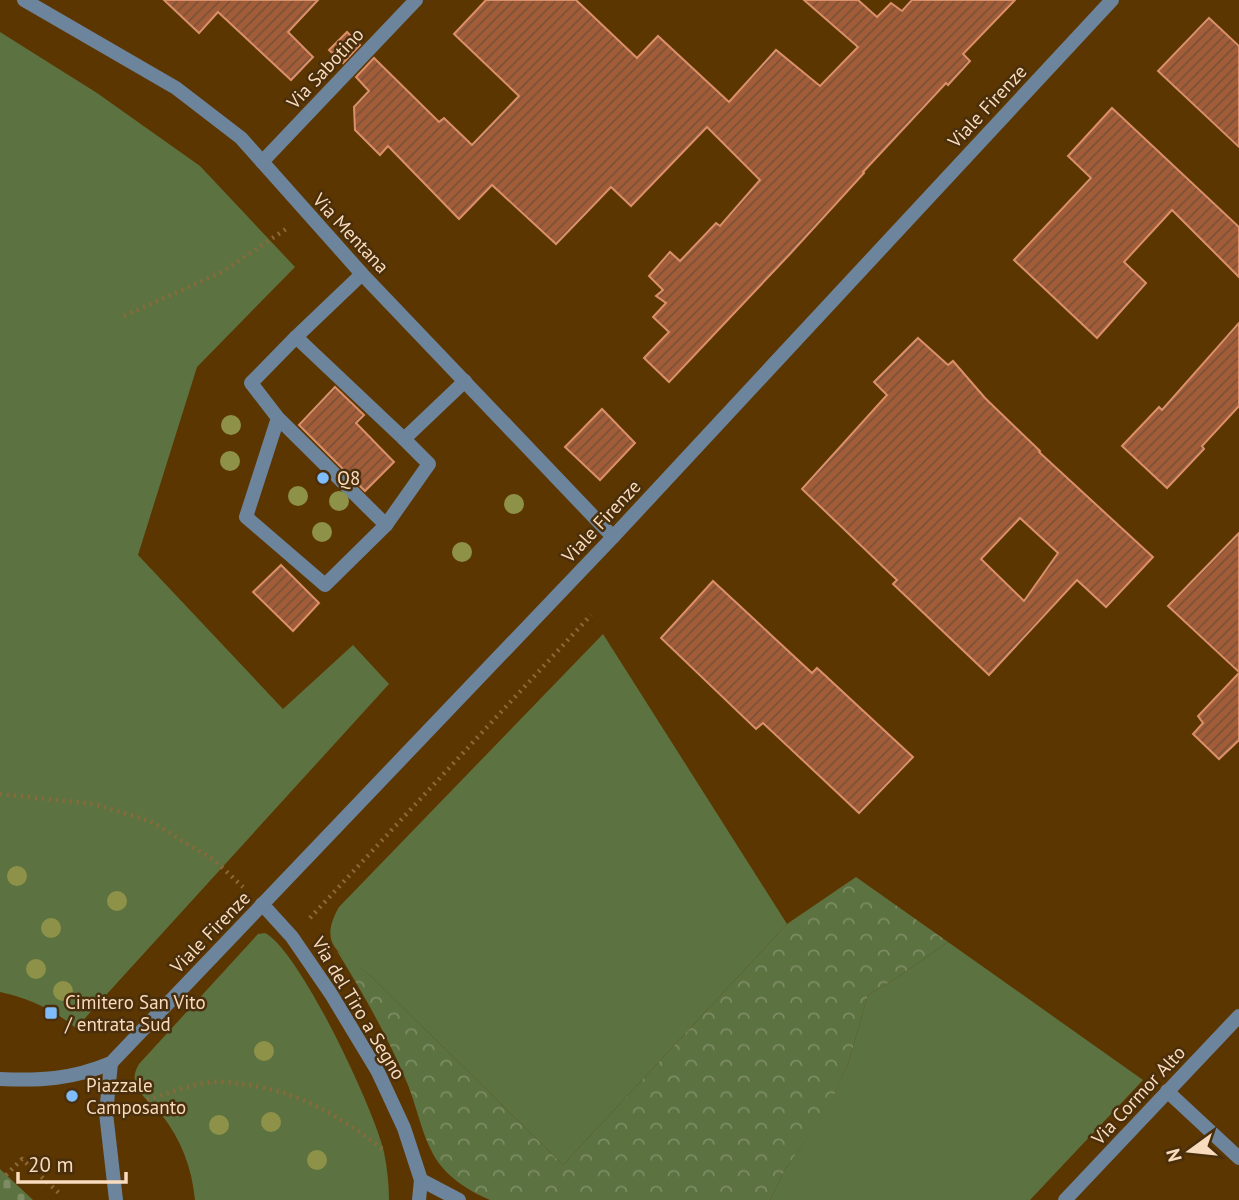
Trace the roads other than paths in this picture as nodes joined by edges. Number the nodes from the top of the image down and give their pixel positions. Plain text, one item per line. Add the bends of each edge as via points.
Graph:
1 (24, 0) edge
2 (416, 0) edge
3 (1112, 0) edge
4 (262, 162) junction
5 (362, 274) junction
6 (296, 337) junction
7 (465, 381) junction
8 (278, 418) junction
9 (404, 439) junction
10 (386, 525) junction
11 (613, 537) junction
12 (262, 904) junction
13 (1239, 1016) edge
14 (111, 1063) junction
15 (0, 1079) edge
16 (1167, 1091) junction
17 (1239, 1158) edge
18 (421, 1180) junction
19 (116, 1200) edge
20 (419, 1200) edge
21 (459, 1200) edge
22 (1065, 1200) edge

1 - 4 street, Via Mentana via 176,88 223,123
2 - 4 street, Via Sabotino
3 - 11 street, Viale Firenze
4 - 5 street, Via Mentana
5 - 6 street
5 - 7 street, Via Mentana
6 - 8 street via 251,383
6 - 9 street
7 - 9 street
7 - 11 street, Via Mentana
8 - 10 street
8 - 10 street via 246,517 325,585
9 - 10 street via 429,464
11 - 12 street, Viale Firenze
12 - 14 street, Viale Firenze
12 - 18 street, Via del Tiro a Segno via 292,937 378,1072
13 - 16 street, Via Cormor Alto
14 - 15 street via 68,1077
14 - 19 street via 106,1113
16 - 17 street
16 - 22 street, Via Cormor Alto
18 - 20 street
18 - 21 street

